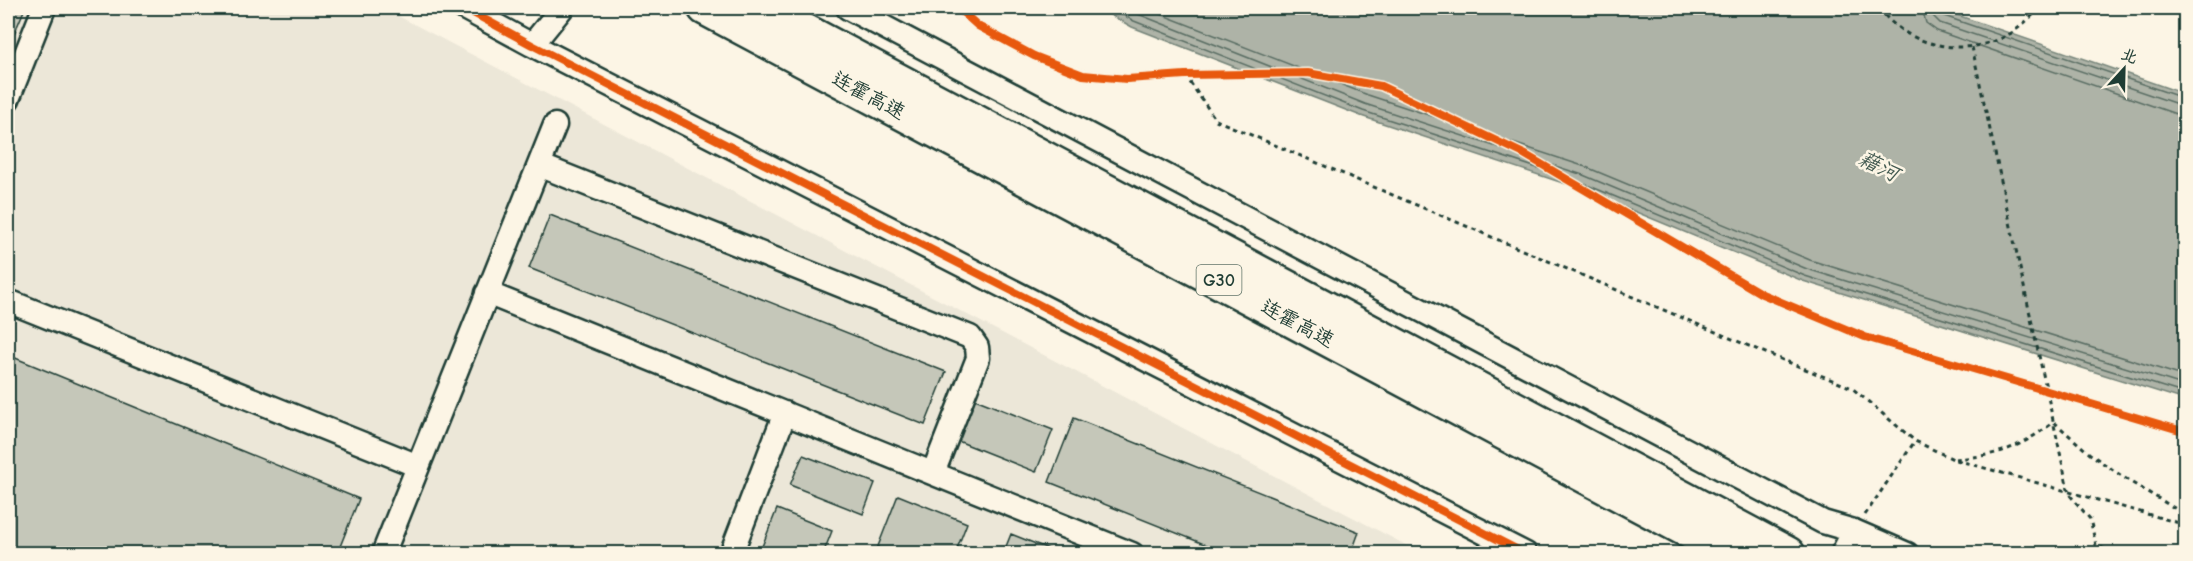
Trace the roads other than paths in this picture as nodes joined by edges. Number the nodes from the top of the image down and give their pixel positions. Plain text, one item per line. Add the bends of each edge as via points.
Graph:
1 (45, 8) edge
2 (464, 8) edge
3 (562, 8) edge
4 (705, 8) edge
5 (762, 8) edge
6 (848, 8) edge
7 (532, 45) junction
8 (8, 99) edge
9 (555, 125) dead end
10 (539, 165) junction
11 (487, 293) junction
12 (8, 301) edge
13 (785, 414) junction
14 (418, 466) junction
15 (933, 473) junction
16 (1854, 531) junction
17 (383, 554) edge
18 (731, 554) edge
19 (1131, 554) edge
20 (1526, 554) edge
21 (1732, 554) edge
22 (1788, 554) edge
23 (1842, 554) edge
24 (1907, 554) edge

1 - 8 street
2 - 7 street
3 - 7 street
4 - 21 highway, 连霍高速 / G30
5 - 22 highway, 连霍高速 / G30
6 - 16 street via 1823,522
7 - 20 street
9 - 10 street
10 - 11 street
10 - 15 street via 970,337 978,358
11 - 13 street
11 - 14 street
12 - 14 street
13 - 15 street
13 - 18 street
14 - 17 street
15 - 19 street
16 - 23 street
16 - 24 street

